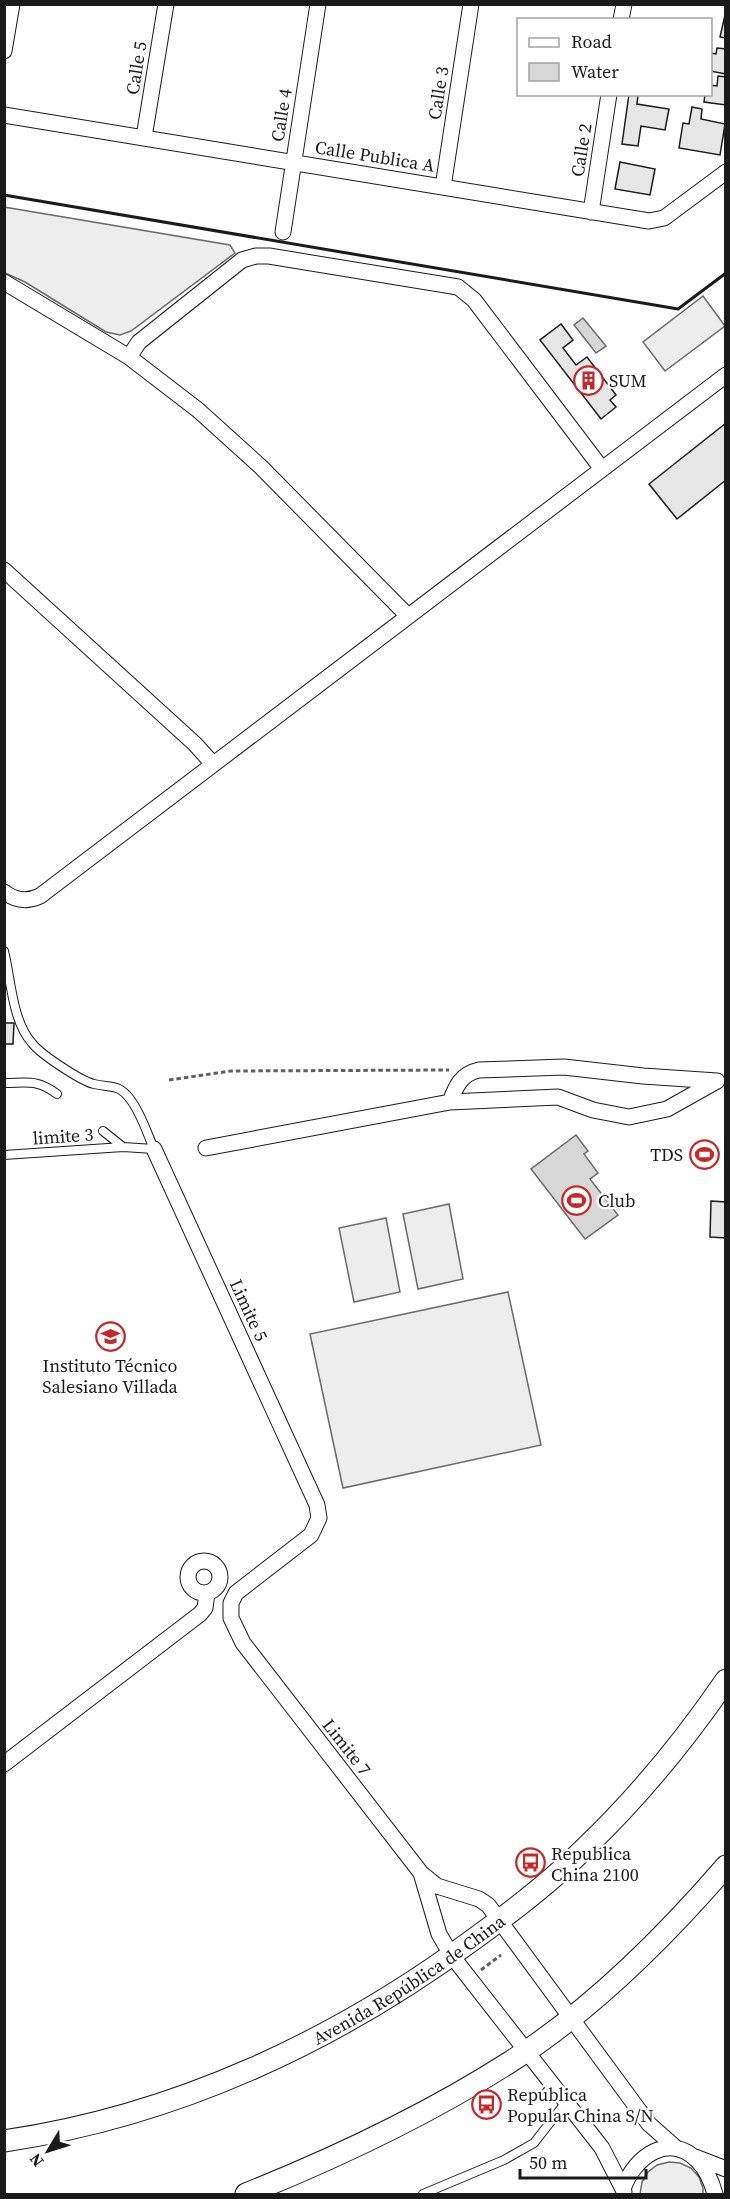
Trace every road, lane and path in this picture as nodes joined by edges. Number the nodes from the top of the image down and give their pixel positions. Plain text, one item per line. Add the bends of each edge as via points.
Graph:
1 (12, 4) edge
2 (166, 4) edge
3 (318, 4) edge
4 (471, 4) edge
5 (4, 51) edge
6 (609, 96) edge
7 (4, 115) edge
8 (144, 138) junction
9 (293, 162) junction
10 (726, 172) edge
11 (443, 187) junction
12 (591, 212) junction
13 (282, 232) dead end
14 (4, 282) edge
15 (129, 357) junction
16 (726, 375) edge
17 (602, 470) junction
18 (4, 570) edge
19 (408, 616) junction
20 (213, 764) junction
21 (4, 891) edge
22 (4, 951) edge
23 (469, 1072) junction
24 (169, 1080) dead end
25 (721, 1081) edge
26 (4, 1083) edge
27 (57, 1094) dead end
28 (450, 1102) junction
29 (103, 1131) dead end
30 (123, 1147) junction
31 (206, 1148) dead end
32 (153, 1149) junction
33 (4, 1155) edge
34 (243, 1587) joint
35 (207, 1593) dead end
36 (726, 1680) edge
37 (4, 1764) edge
38 (726, 1866) edge
39 (421, 1873) junction
40 (498, 1922) junction
41 (452, 1956) junction
42 (571, 2018) junction
43 (525, 2051) junction
44 (566, 2102) junction
45 (4, 2141) edge
46 (675, 2148) junction
47 (692, 2156) junction
48 (726, 2169) edge
49 (624, 2192) edge
50 (246, 2194) edge
51 (423, 2194) edge
52 (715, 2194) edge

1 - 5 street
2 - 8 street, Calle 5
3 - 9 street, Calle 4
4 - 11 street, Calle 3
6 - 12 street, Calle 2
7 - 8 street, Calle Publica A
8 - 9 street, Calle Publica A
9 - 11 street, Calle Publica A
9 - 13 street, Calle 4
10 - 12 street, Calle Publica A via 656,221
11 - 12 street, Calle Publica A
14 - 15 street
15 - 17 street via 139,342 242,260 256,256 458,287 474,300
15 - 19 street via 198,410 261,466
16 - 17 street
17 - 19 street
18 - 20 street
19 - 20 street
20 - 21 street via 40,896 16,899
22 - 32 lane via 14,1003 31,1043 60,1066 93,1084 111,1084 121,1090 131,1099
23 - 24 path via 436,1068 231,1071
23 - 25 street via 564,1067
23 - 28 street
25 - 28 street via 667,1109 629,1117 593,1110 558,1097
26 - 27 lane via 33,1082
28 - 31 street
29 - 30 lane
30 - 32 lane, limite 3
30 - 33 lane, limite 3
32 - 34 street, Limite 5 via 317,1505 319,1518 311,1535
34 - 39 street, Limite 7 via 231,1603 234,1628 243,1643
35 - 37 street via 206,1608 200,1614
36 - 40 main road, Avenida República de China via 628,1805 585,1848
38 - 42 main road via 658,1941
39 - 40 street via 437,1886 479,1899 488,1905
39 - 41 street via 439,1934
40 - 41 main road, Avenida República de China
40 - 42 street
41 - 43 street
41 - 45 main road, Avenida República de China via 339,2027 281,2057 168,2103 54,2134
42 - 43 main road
42 - 46 street via 649,2124
43 - 44 street
43 - 50 main road via 432,2109 340,2156
44 - 49 street via 602,2148
44 - 51 lane via 534,2143 455,2183
46 - 47 street
46 - 49 street via 660,2149 639,2161 627,2177
47 - 48 street
47 - 52 street via 701,2163

